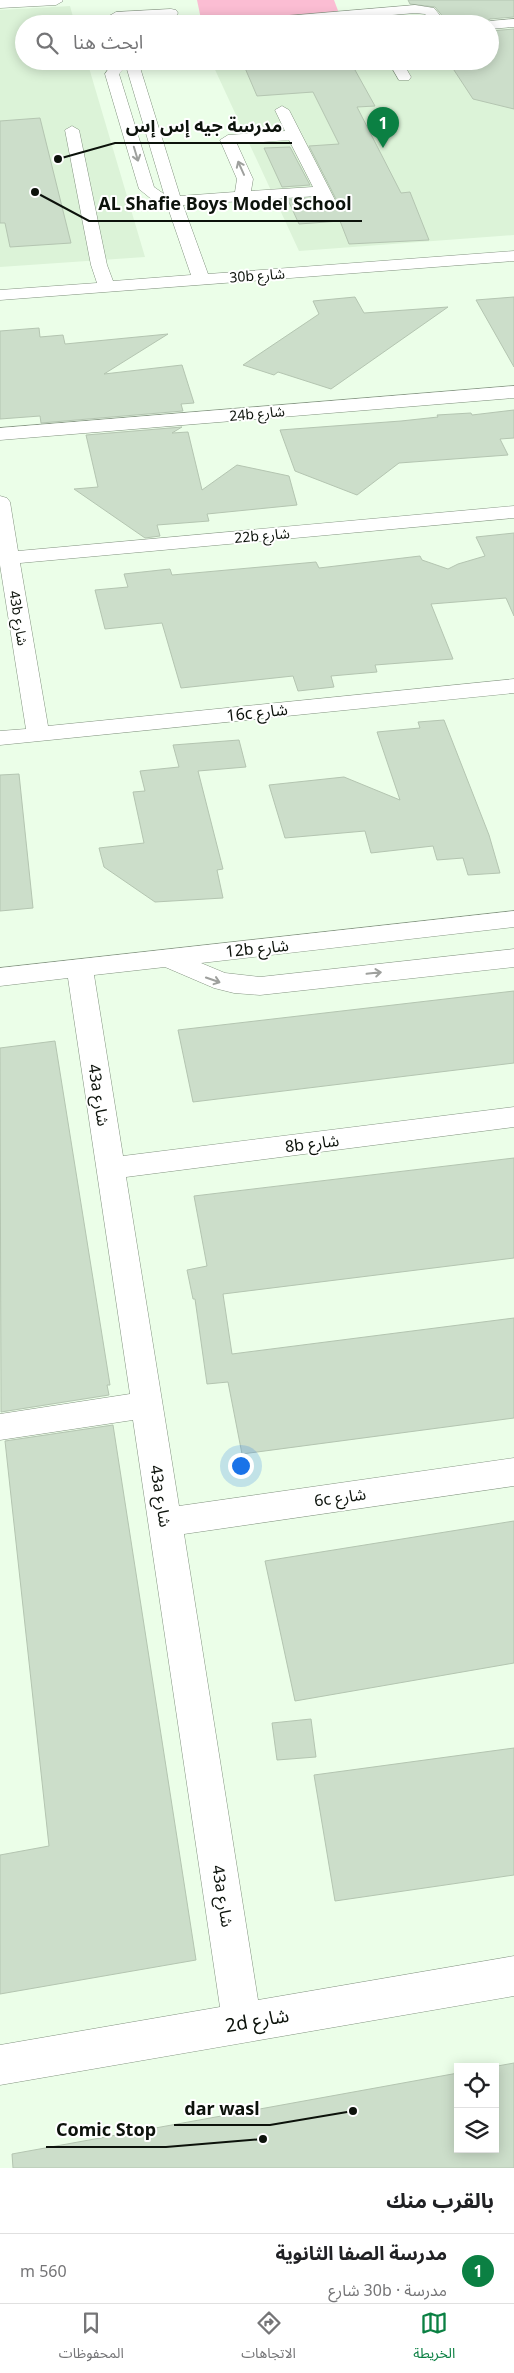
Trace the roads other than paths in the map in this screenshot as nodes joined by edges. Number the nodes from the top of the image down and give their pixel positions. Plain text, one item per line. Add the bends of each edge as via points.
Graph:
1 (110, 0) edge
2 (56, 1) dead end
3 (0, 4) edge
4 (172, 13) dead end
5 (115, 15) edge
6 (156, 15) edge
7 (380, 15) edge
8 (432, 15) edge
9 (514, 23) edge
10 (499, 24) edge
11 (114, 70) edge
12 (134, 70) edge
13 (400, 70) edge
14 (404, 77) dead end
15 (282, 110) dead end
16 (72, 130) dead end
17 (295, 136) junction
18 (242, 197) junction
19 (174, 201) junction
20 (514, 256) edge
21 (514, 271) edge
22 (201, 279) junction
23 (105, 282) junction
24 (0, 285) edge
25 (0, 295) edge
26 (0, 310) edge
27 (514, 392) edge
28 (0, 434) edge
29 (0, 502) edge
30 (514, 512) edge
31 (9, 558) junction
32 (514, 686) edge
33 (38, 734) junction
34 (0, 738) edge
35 (514, 919) edge
36 (169, 958) junction
37 (514, 958) edge
38 (80, 968) junction
39 (0, 977) edge
40 (514, 1117) edge
41 (110, 1168) junction
42 (147, 1405) junction
43 (0, 1427) edge
44 (514, 1472) edge
45 (165, 1522) junction
46 (514, 1976) edge
47 (242, 2023) junction
48 (0, 2065) edge

1 - 5 street
2 - 3 street
4 - 6 street
7 - 8 street via 420,9
9 - 10 street
11 -> 19 street via 112,74 147,189
12 - 19 street
13 - 14 street
15 - 17 street
16 - 23 street
18 -> 17 street via 245,179 228,140
17 - 18 street via 325,196
18 - 19 street
19 - 22 street
20 - 22 street, 30b شارع
21 - 26 street, 30b شارع
22 - 23 street, 30b شارع
23 - 24 street
23 - 25 street, 30b شارع
27 - 28 street, 24b شارع
29 - 31 street, 43b شارع
30 - 31 street, 22b شارع
31 - 33 street, 43b شارع
32 - 33 street, 16c شارع
33 - 34 street, 16c شارع
35 - 36 street, 12b شارع
36 -> 37 street via 222,983 260,986
36 - 38 street, 12b شارع
38 - 39 street, 12b شارع
38 - 41 street, 43a شارع
40 - 41 street, 8b شارع
41 - 42 street, 43a شارع
42 - 43 street
42 - 45 street, 43a شارع
44 - 45 street, 6c شارع
45 - 47 street, 43a شارع
46 - 47 street, 2d شارع
47 - 48 street, 2d شارع

